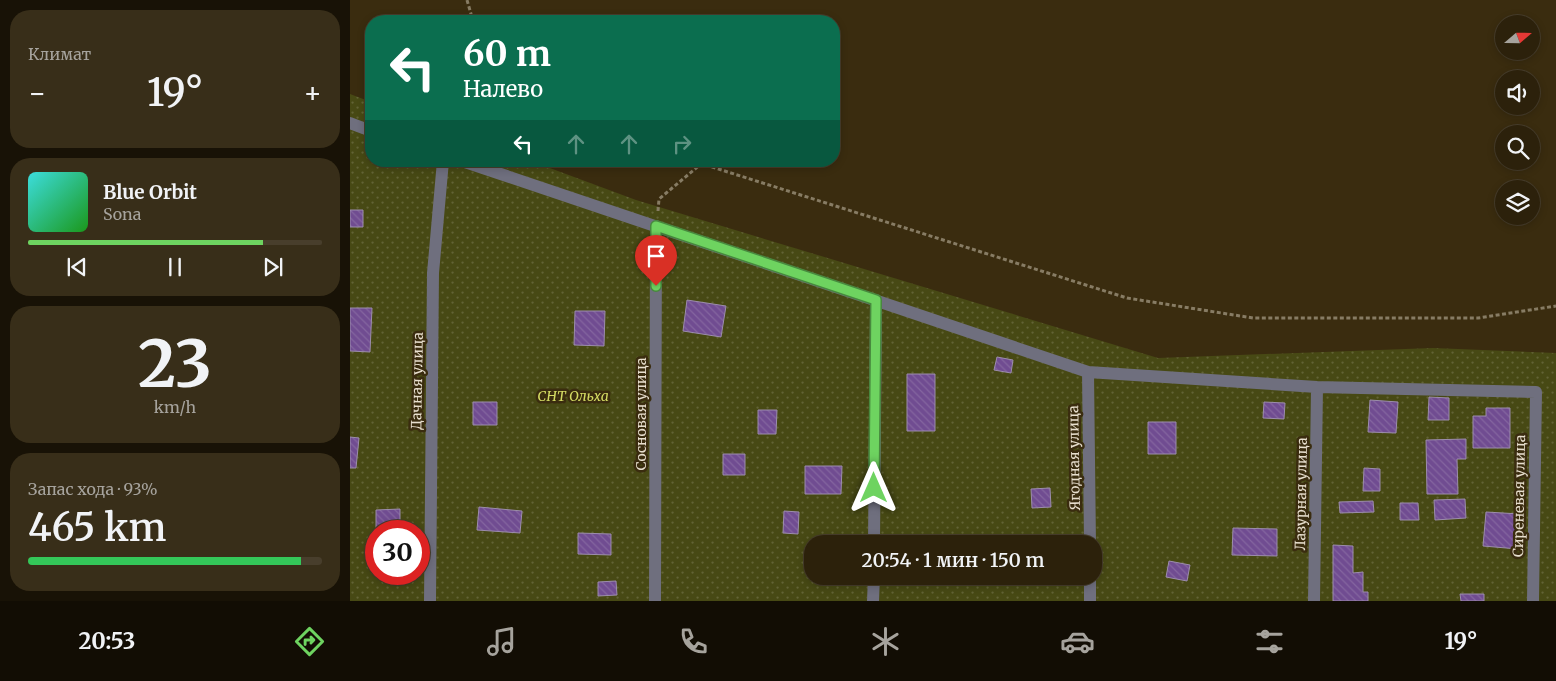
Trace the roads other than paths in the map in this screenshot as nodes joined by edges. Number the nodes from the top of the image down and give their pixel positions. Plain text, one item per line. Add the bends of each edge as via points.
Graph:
1 (350, 123) edge
2 (365, 128) edge
3 (442, 167) edge
4 (480, 167) edge
5 (656, 226) junction
6 (876, 300) junction
7 (1088, 372) junction
8 (1317, 387) junction
9 (874, 535) edge
10 (1090, 535) edge
11 (874, 585) edge
12 (1090, 585) edge
13 (430, 601) edge
14 (656, 601) edge
15 (873, 601) edge
16 (1090, 601) edge
17 (1314, 601) edge
18 (1533, 601) edge

1 - 2 street
3 - 13 street, Дачная улица via 433,273
4 - 5 street
5 - 6 street
5 - 14 street, Сосновая улица
6 - 7 street
6 - 9 street
7 - 8 street
7 - 10 street, Ягодная улица
8 - 17 street, Лазурная улица
8 - 18 street, Сиреневая улица via 1536,392
11 - 15 street
12 - 16 street

